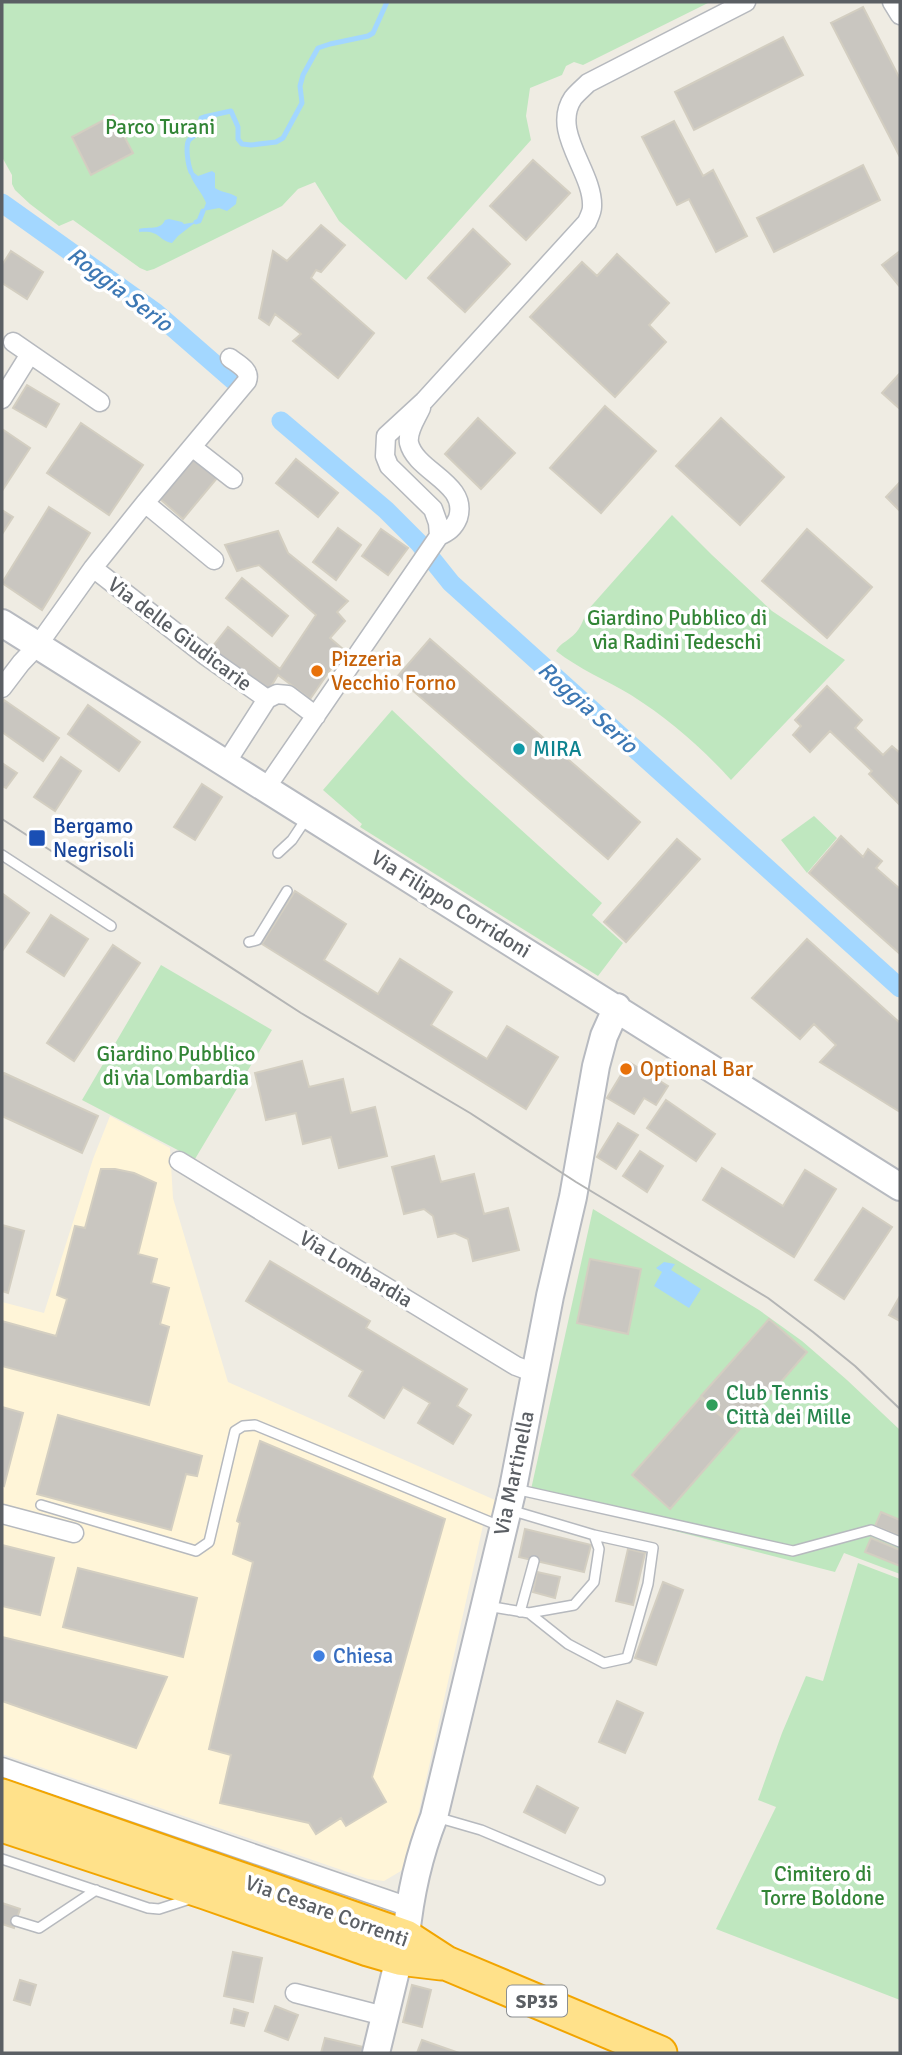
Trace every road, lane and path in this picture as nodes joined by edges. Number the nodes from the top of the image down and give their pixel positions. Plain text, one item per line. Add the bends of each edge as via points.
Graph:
1 (747, 2) edge
2 (892, 2) edge
3 (900, 15) edge
4 (13, 342) dead end
5 (30, 354) junction
6 (230, 358) dead end
7 (2, 400) edge
8 (100, 401) dead end
9 (424, 401) junction
10 (192, 447) junction
11 (233, 479) dead end
12 (145, 503) junction
13 (434, 543) junction
14 (214, 560) dead end
15 (93, 568) junction
16 (2, 623) edge
17 (38, 645) junction
18 (2, 688) edge
19 (267, 699) junction
20 (316, 716) junction
21 (226, 763) junction
22 (266, 788) junction
23 (309, 815) junction
24 (278, 853) dead end
25 (2, 855) edge
26 (287, 891) dead end
27 (111, 926) dead end
28 (249, 942) dead end
29 (617, 1007) junction
30 (179, 1161) dead end
31 (900, 1187) edge
32 (535, 1373) junction
33 (41, 1505) dead end
34 (508, 1508) junction
35 (2, 1514) edge
36 (545, 1521) junction
37 (74, 1533) dead end
38 (542, 1533) dead end
39 (594, 1535) junction
40 (900, 1542) edge
41 (534, 1561) dead end
42 (485, 1605) junction
43 (525, 1612) junction
44 (2, 1767) edge
45 (2, 1796) edge
46 (434, 1816) junction
47 (2, 1825) edge
48 (2, 1859) edge
49 (600, 1880) dead end
50 (96, 1890) junction
51 (205, 1892) junction
52 (16, 1921) dead end
53 (405, 1934) junction
54 (295, 1993) dead end
55 (384, 2016) junction
56 (647, 2048) edge
57 (376, 2053) edge

1 - 9 street via 588,83 572,99 567,131 590,191 593,209 587,222
2 - 3 street
4 - 5 street
5 - 7 street
5 - 8 street
6 - 10 street via 247,372 247,382
9 - 13 street via 409,434 411,448 454,492 459,512 455,525
9 - 13 street via 386,436 385,456 388,466 433,509 438,523
10 - 11 street
10 - 12 street
12 - 14 street
12 - 15 street
13 - 20 street
15 - 17 street
15 - 19 street, Via delle Giudicarie
16 - 17 street, Via Filippo Corridoni
17 - 18 street
17 - 21 street, Via Filippo Corridoni
19 - 20 street, Via delle Giudicarie via 288,695
19 - 21 street, Via delle Giudicarie
20 - 22 street
21 - 22 street, Via Filippo Corridoni
22 - 23 street, Via Filippo Corridoni
23 - 24 lane
23 - 29 street, Via Filippo Corridoni
25 - 27 lane
26 - 28 lane via 257,940
29 - 31 street, Via Filippo Corridoni
29 - 32 street, Via Martinella via 596,1066
30 - 32 street, Via Lombardia via 516,1366
32 - 34 street, Via Martinella
33 - 34 lane via 196,1551 209,1542 235,1431 255,1424
34 - 36 lane
34 - 40 lane via 793,1551 871,1530
34 - 42 street, Via Martinella
35 - 37 street
36 - 38 lane
36 - 39 lane
39 - 43 lane via 599,1549 594,1582 574,1605
39 - 43 lane via 653,1548 628,1658 604,1662 568,1644
41 - 43 lane
42 - 43 lane
42 - 46 street, Via Martinella
44 - 53 street, Via Cesare Correnti
45 - 53 highway, Via Cesare Correnti
46 - 49 lane via 481,1830
46 - 53 street, Via Martinella
47 - 51 highway, Via Cesare Correnti
48 - 50 lane
50 - 51 lane via 159,1909
50 - 52 lane via 39,1928
51 - 53 highway, Via Cesare Correnti via 368,1949
53 - 55 street, Via Martinella
53 - 56 highway, Via Cesare Correnti / SP35 via 446,1963
54 - 55 street
55 - 57 street, Via Martinella

